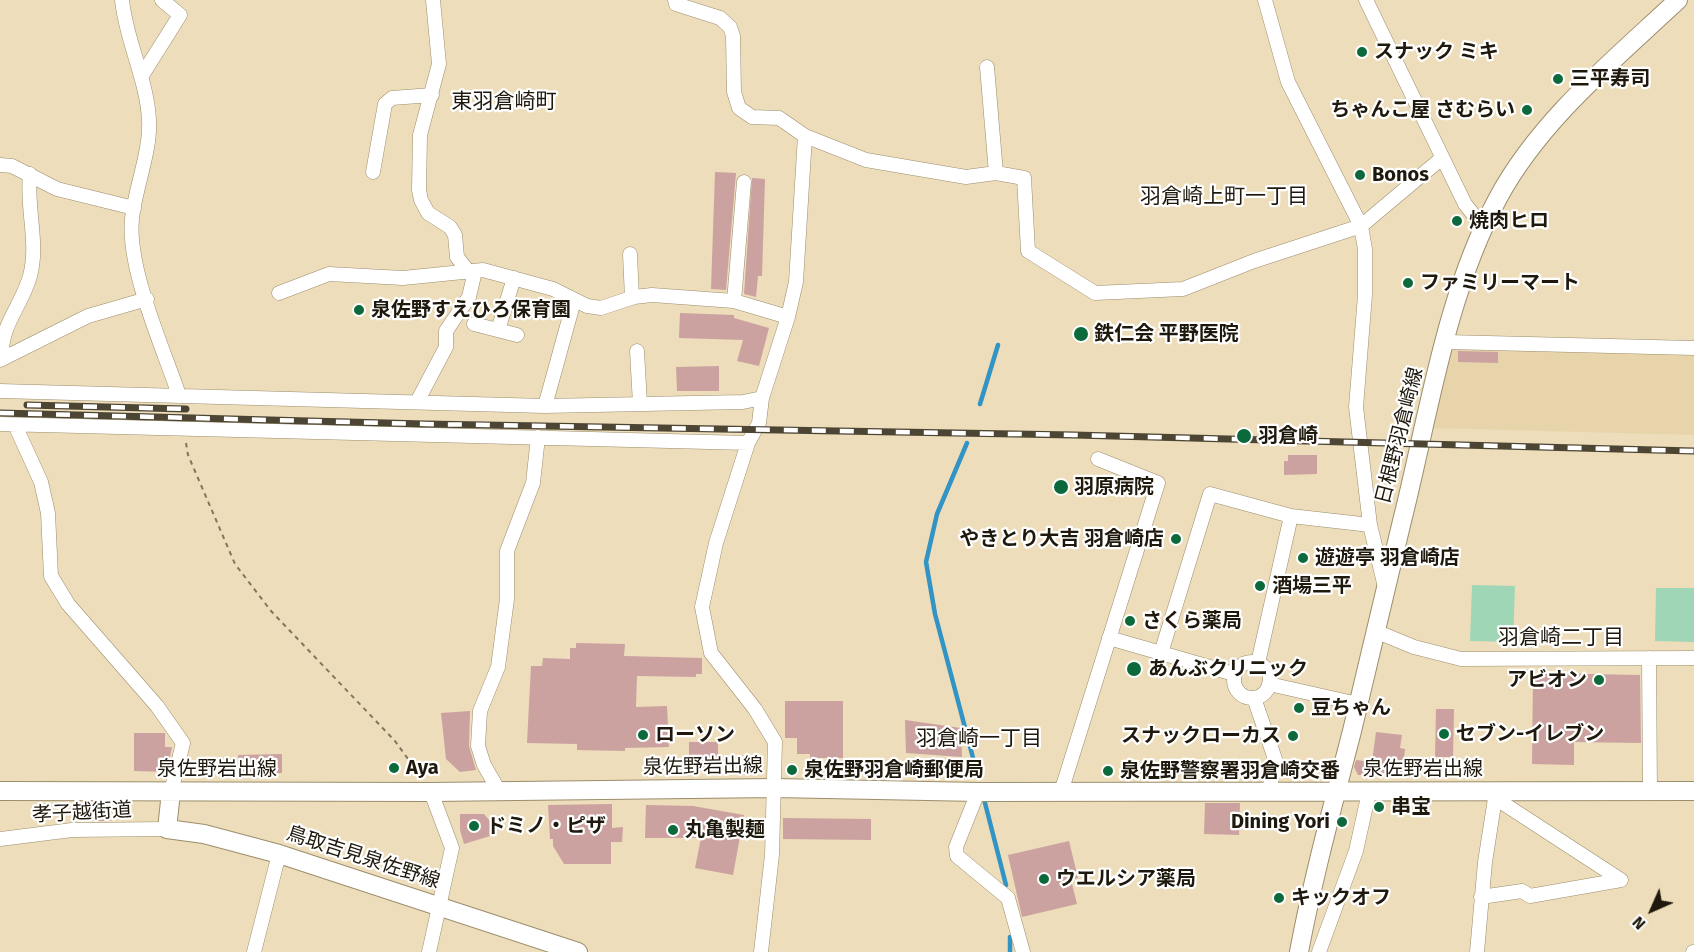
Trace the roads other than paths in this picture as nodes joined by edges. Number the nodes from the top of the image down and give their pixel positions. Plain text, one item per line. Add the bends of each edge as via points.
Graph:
1 (122, 0) edge
2 (162, 0) edge
3 (433, 0) edge
4 (675, 0) edge
5 (1264, 0) edge
6 (1366, 0) edge
7 (1678, 0) edge
8 (987, 66) dead end
9 (141, 77) junction
10 (432, 95) junction
11 (805, 135) junction
12 (1442, 158) junction
13 (0, 165) edge
14 (373, 172) dead end
15 (996, 173) junction
16 (30, 174) junction
17 (744, 182) dead end
18 (134, 208) junction
19 (1360, 226) junction
20 (1484, 228) junction
21 (630, 254) dead end
22 (471, 271) junction
23 (514, 278) junction
24 (279, 293) dead end
25 (147, 298) junction
26 (632, 298) junction
27 (574, 301) junction
28 (734, 301) junction
29 (789, 317) junction
30 (474, 324) dead end
31 (498, 330) junction
32 (517, 335) dead end
33 (1446, 342) junction
34 (1694, 348) edge
35 (637, 351) dead end
36 (1, 359) edge
37 (0, 391) edge
38 (179, 395) junction
39 (762, 398) junction
40 (417, 402) junction
41 (640, 404) junction
42 (546, 406) junction
43 (0, 424) edge
44 (15, 425) junction
45 (538, 437) junction
46 (748, 443) junction
47 (1098, 459) dead end
48 (1291, 516) junction
49 (1370, 525) junction
50 (1386, 589) junction
51 (1375, 631) junction
52 (1109, 638) junction
53 (1161, 653) junction
54 (1649, 658) junction
55 (1694, 658) edge
56 (1258, 663) junction
57 (1234, 674) junction
58 (1269, 684) junction
59 (1254, 698) junction
60 (1358, 704) junction
61 (775, 788) junction
62 (0, 791) edge
63 (499, 791) junction
64 (1694, 791) edge
65 (171, 792) junction
66 (431, 792) junction
67 (978, 792) junction
68 (1061, 792) junction
69 (1269, 792) junction
70 (1336, 792) junction
71 (1369, 792) junction
72 (1650, 792) junction
73 (1495, 795) junction
74 (167, 829) junction
75 (0, 839) edge
76 (279, 854) junction
77 (1481, 897) junction
78 (440, 907) junction
79 (254, 952) edge
80 (429, 952) edge
81 (578, 952) edge
82 (761, 952) edge
83 (1023, 952) edge
84 (1299, 952) edge
85 (1318, 952) edge
86 (1477, 952) edge

1 - 9 street via 125,26
2 - 9 street via 180,15
3 - 10 street via 439,64
4 - 11 street via 676,4 720,18 730,27 734,92 739,108 752,117 779,118
5 - 19 street via 1288,82
6 - 12 street
7 - 20 main road, 日根野羽倉崎線 via 1549,125 1499,196
8 - 15 street
9 - 18 street via 149,122
10 - 14 street via 392,98 385,104
10 - 22 street via 420,135 421,200 438,221 450,227 455,235 457,257
11 - 15 street via 866,160 966,177
11 - 29 street via 800,243
12 - 19 street
12 - 20 street via 1465,204
13 - 16 street
15 - 19 street via 1024,178 1028,251 1095,293 1183,289
16 - 18 street via 57,189
16 - 36 street via 33,260 24,291 3,332
17 - 28 street
18 - 25 street via 135,261
19 - 49 street via 1365,249 1365,295 1356,407
20 - 33 main road, 日根野羽倉崎線
21 - 26 street
22 - 23 street
22 - 24 street via 403,278 329,274
22 - 40 street via 469,297 446,331 446,347
23 - 27 street via 553,289
23 - 31 street
25 - 36 street via 88,316
25 - 38 street
26 - 27 street via 601,308
26 - 28 street via 652,295
27 - 42 street
28 - 29 street
29 - 39 street
30 - 31 street
31 - 32 street
33 - 34 street
33 - 50 main road, 日根野羽倉崎線
35 - 41 street
37 - 38 street
38 - 40 street
39 - 41 street via 743,402
39 - 46 street via 759,423
40 - 42 street
41 - 42 street
43 - 44 street
44 - 45 street
44 - 65 street via 41,482 51,576 68,604 157,706 183,743
45 - 46 street
45 - 63 street via 533,483 507,551 507,599 498,667 479,720 478,746
46 - 61 street via 716,543 702,607 711,653 755,709 775,742
47 - 52 street via 1158,483
48 - 49 street
48 - 53 street via 1210,494
48 - 56 street
49 - 50 street
50 - 51 main road, 日根野羽倉崎線
51 - 54 street via 1461,658
51 - 60 main road, 日根野羽倉崎線
52 - 53 street
52 - 68 street
53 - 57 street
54 - 55 street
54 - 72 street
56 - 57 street via 1241,665
56 - 58 street via 1267,670
57 - 59 street via 1238,691
58 - 59 street via 1265,692
58 - 60 street
59 - 69 street via 1275,759
60 - 70 main road, 日根野羽倉崎線
61 - 63 main road, 泉佐野岩出線
61 - 67 main road, 泉佐野岩出線
61 - 82 street
62 - 65 main road, 泉佐野岩出線
63 - 66 main road, 泉佐野岩出線
64 - 72 main road, 泉佐野岩出線
65 - 66 main road, 泉佐野岩出線
65 - 74 main road
66 - 78 street via 452,848
67 - 68 main road, 泉佐野岩出線
67 - 83 street via 956,847 957,856 1008,898
68 - 69 main road, 泉佐野岩出線
69 - 70 main road, 泉佐野岩出線
70 - 71 main road, 泉佐野岩出線
70 - 84 main road, 日根野羽倉崎線
71 - 73 main road, 泉佐野岩出線
71 - 85 street via 1356,851
72 - 73 main road, 泉佐野岩出線
73 - 77 street
73 - 77 street via 1621,880 1530,896 1522,891
74 - 75 street, 孝子越街道 via 72,830
74 - 76 main road, 鳥取吉見泉佐野線 via 204,834
76 - 78 main road, 鳥取吉見泉佐野線
76 - 79 street
77 - 86 street
78 - 80 street
78 - 81 main road, 鳥取吉見泉佐野線

